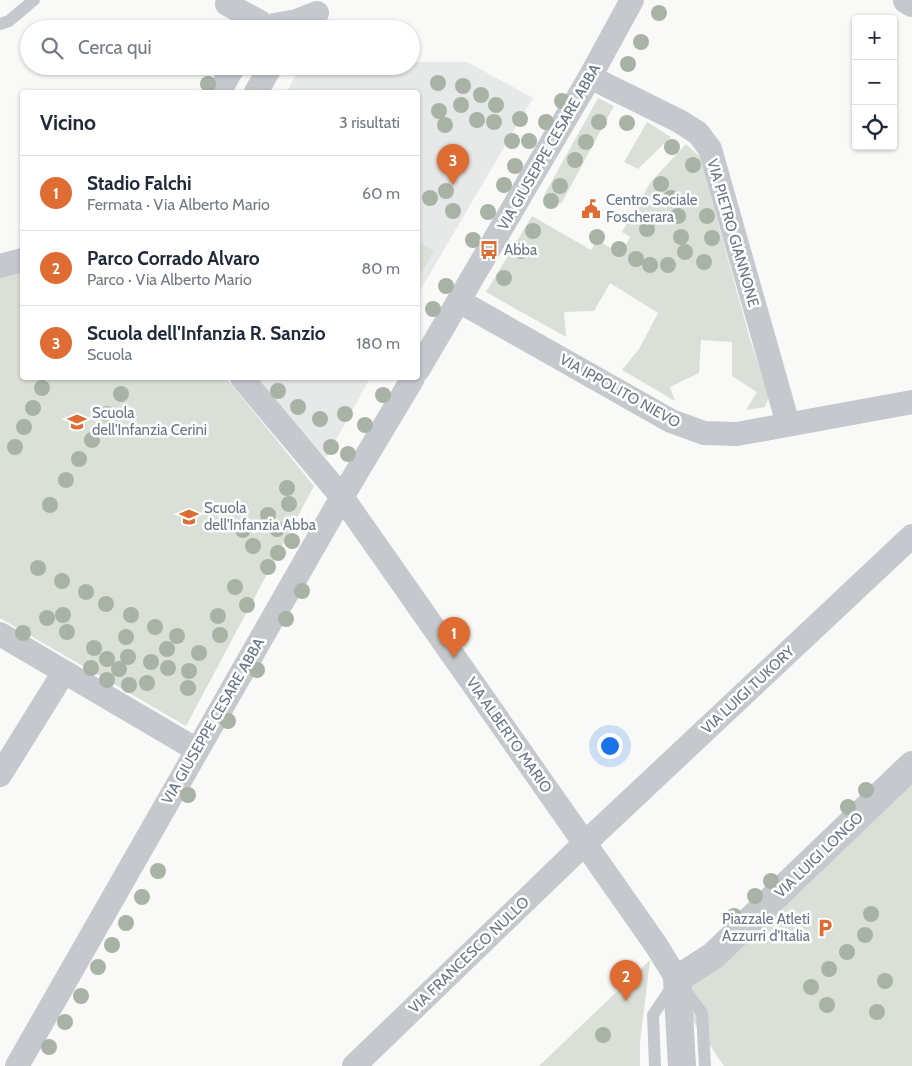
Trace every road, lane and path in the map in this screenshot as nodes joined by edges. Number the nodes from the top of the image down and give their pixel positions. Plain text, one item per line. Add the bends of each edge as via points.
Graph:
1 (34, 0) edge
2 (632, 0) edge
3 (907, 0) edge
4 (225, 2) edge
5 (912, 3) edge
6 (316, 14) edge
7 (250, 20) edge
8 (300, 20) edge
9 (0, 24) edge
10 (229, 75) edge
11 (266, 75) edge
12 (590, 77) junction
13 (220, 90) edge
14 (257, 90) edge
15 (20, 261) edge
16 (0, 266) edge
17 (459, 300) junction
18 (420, 367) edge
19 (244, 380) edge
20 (412, 380) edge
21 (912, 402) edge
22 (788, 424) junction
23 (342, 496) junction
24 (912, 536) edge
25 (0, 634) edge
26 (64, 672) junction
27 (197, 750) junction
28 (912, 765) edge
29 (0, 776) edge
30 (584, 844) junction
31 (677, 979) junction
32 (17, 1066) edge
33 (354, 1066) edge
34 (655, 1066) edge
35 (682, 1066) edge
36 (705, 1066) edge

1 - 9 lane via 9,21
2 - 12 street, VIA GIUSEPPE CESARE ABBA
3 - 5 street
4 - 7 street
6 - 8 street
10 - 13 street
11 - 14 street
12 - 17 street, VIA GIUSEPPE CESARE ABBA
12 - 22 street, VIA PIETRO GIANNONE via 679,121 698,133 710,149
15 - 16 street
17 - 18 street, VIA GIUSEPPE CESARE ABBA
17 - 22 street, VIA IPPOLITO NIEVO via 671,421 704,433 737,434
19 - 23 street, VIA ALBERTO MARIO
20 - 23 street, VIA GIUSEPPE CESARE ABBA
21 - 22 street, VIA IPPOLITO NIEVO
23 - 27 street, VIA GIUSEPPE CESARE ABBA
23 - 30 street, VIA ALBERTO MARIO
24 - 30 street, VIA LUIGI TUKORY
25 - 26 street
26 - 27 street
26 - 29 street
27 - 32 street, VIA GIUSEPPE CESARE ABBA
28 - 31 street, VIA LUIGI LONGO via 713,956
30 - 31 street, VIA ALBERTO MARIO
30 - 33 street, VIA FRANCESCO NULLO
31 - 34 lane via 653,1015
31 - 35 street, VIA ALBERTO MARIO
31 - 36 lane, VIA ALBERTO MARIO via 702,1013

